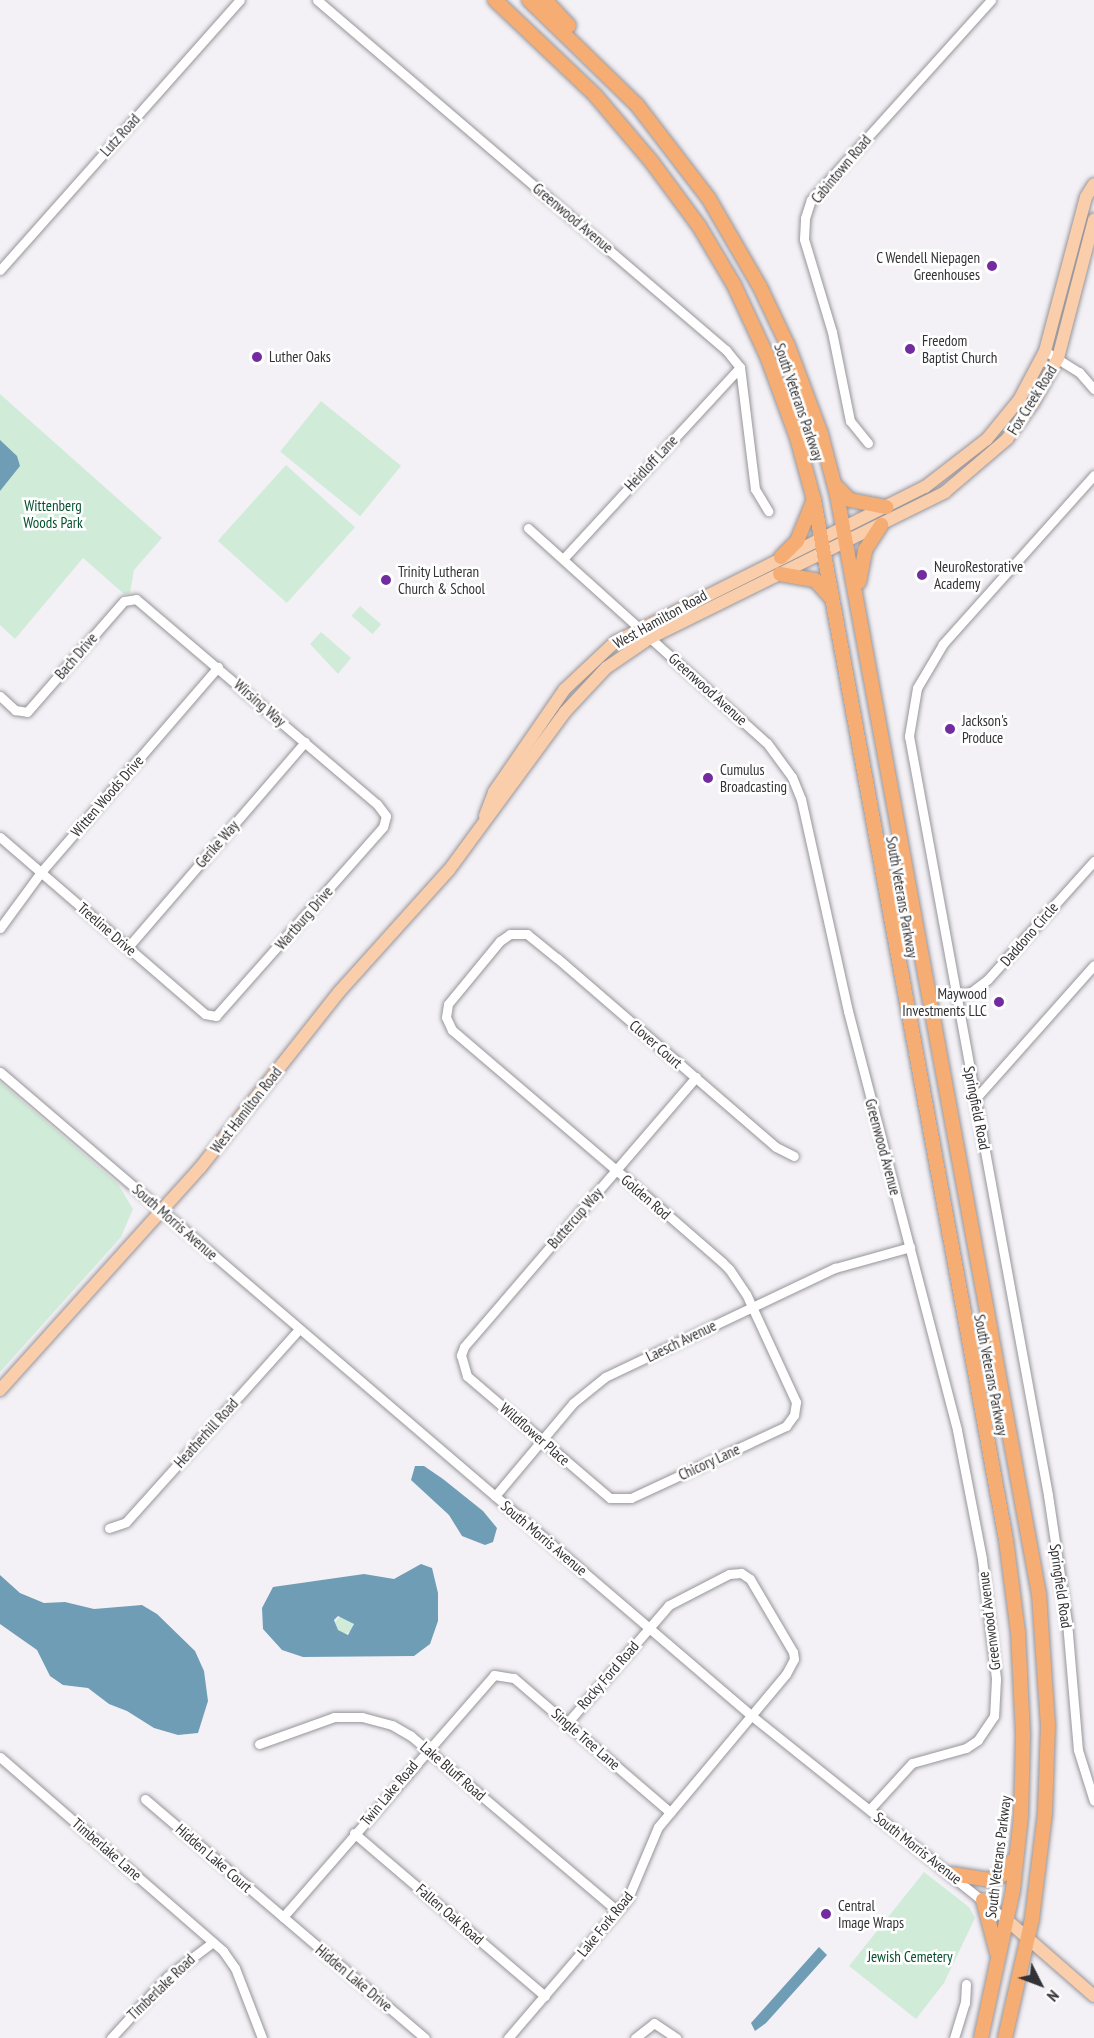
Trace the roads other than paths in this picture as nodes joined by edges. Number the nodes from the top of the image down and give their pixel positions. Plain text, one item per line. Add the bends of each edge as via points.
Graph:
1 (240, 0) edge
2 (317, 0) edge
3 (495, 0) edge
4 (529, 0) edge
5 (545, 0) edge
6 (991, 0) edge
7 (613, 78) junction
8 (1094, 184) edge
9 (1094, 220) edge
10 (0, 270) edge
11 (1045, 351) junction
12 (1058, 358) junction
13 (740, 367) junction
14 (1094, 389) edge
15 (868, 443) dead end
16 (1094, 475) edge
17 (835, 484) junction
18 (814, 500) junction
19 (886, 507) junction
20 (768, 511) dead end
21 (881, 525) junction
22 (528, 528) dead end
23 (846, 534) junction
24 (821, 538) junction
25 (823, 552) junction
26 (781, 557) junction
27 (563, 559) junction
28 (780, 574) junction
29 (857, 596) junction
30 (129, 598) joint
31 (833, 602) junction
32 (638, 627) junction
33 (650, 638) junction
34 (218, 667) junction
35 (0, 696) edge
36 (305, 742) junction
37 (386, 816) joint
38 (483, 822) junction
39 (0, 837) edge
40 (1094, 861) edge
41 (41, 872) junction
42 (0, 928) edge
43 (518, 933) joint
44 (128, 947) junction
45 (1094, 965) edge
46 (956, 995) junction
47 (216, 1016) joint
48 (0, 1072) edge
49 (696, 1077) junction
50 (975, 1099) junction
51 (794, 1156) dead end
52 (616, 1170) junction
53 (162, 1211) junction
54 (910, 1247) junction
55 (752, 1307) junction
56 (299, 1329) junction
57 (460, 1362) joint
58 (0, 1390) edge
59 (795, 1413) joint
60 (541, 1440) junction
61 (495, 1496) junction
62 (617, 1500) joint
63 (109, 1528) dead end
64 (649, 1628) junction
65 (499, 1674) joint
66 (752, 1716) junction
67 (567, 1723) junction
68 (259, 1744) dead end
69 (426, 1749) junction
70 (0, 1756) edge
71 (146, 1799) dead end
72 (1094, 1801) edge
73 (870, 1809) junction
74 (670, 1812) junction
75 (354, 1833) junction
76 (1017, 1853) junction
77 (952, 1874) junction
78 (983, 1900) junction
79 (616, 1911) junction
80 (283, 1917) junction
81 (1008, 1921) junction
82 (1028, 1939) junction
83 (213, 1942) junction
84 (999, 1965) junction
85 (966, 1984) dead end
86 (545, 1996) junction
87 (1094, 1996) edge
88 (111, 2038) edge
89 (262, 2038) edge
90 (424, 2038) edge
91 (508, 2038) edge
92 (635, 2038) edge
93 (676, 2038) edge
94 (954, 2038) edge
95 (981, 2038) edge
96 (1005, 2038) edge

1 - 10 street, Lutz Road
2 - 13 street, Greenwood Avenue via 726,350
3 - 18 highway, South Veterans Parkway via 595,94 651,160 699,226 734,285 767,356 797,438
4 - 7 highway, South Veterans Parkway
5 - 7 highway
6 - 15 street, Cabintown Road via 811,200 805,218 804,239 832,332 850,421
7 - 17 highway, South Veterans Parkway via 707,197 760,286 802,382
8 - 11 main road, Fox Creek Road via 1086,197
9 - 12 main road, Fox Creek Road
11 - 12 street
11 - 19 main road, Fox Creek Road via 1019,400 981,445 945,475
12 - 14 street via 1079,372
12 - 21 main road, Fox Creek Road via 1021,422 985,462 945,492
13 - 20 street via 755,489
13 - 27 street, Heidloff Lane
16 - 46 street, Springfield Road via 943,644 928,665 911,711 909,736
17 - 19 highway via 850,500
17 - 23 highway, South Veterans Parkway
18 - 24 highway, South Veterans Parkway
18 - 26 highway via 797,541
19 - 23 main road, Fox Creek Road
21 - 23 main road, Fox Creek Road
21 - 29 highway via 865,550
22 - 27 street, Greenwood Avenue
23 - 24 main road, West Hamilton Road
23 - 25 main road, Fox Creek Road
23 - 29 highway, South Veterans Parkway
24 - 25 highway, South Veterans Parkway
24 - 26 main road, West Hamilton Road
25 - 28 main road, West Hamilton Road
25 - 31 highway, South Veterans Parkway
26 - 32 main road, West Hamilton Road
27 - 32 street, Greenwood Avenue
28 - 31 highway via 814,580
28 - 33 main road, West Hamilton Road
29 - 82 highway, South Veterans Parkway via 1039,1594 1046,1664 1047,1785
30 - 34 street, Wirsing Way via 143,602
30 - 35 street, Bach Drive via 32,706 21,712
31 - 76 highway, South Veterans Parkway via 1013,1585 1023,1735
32 - 33 street, Greenwood Avenue
32 - 38 main road, West Hamilton Road via 598,655 564,690 494,792
33 - 38 main road, West Hamilton Road via 588,685
33 - 54 street, Greenwood Avenue via 775,751 797,788 850,1021
34 - 36 street, Wirsing Way
34 - 41 street, Witten Woods Drive
36 - 37 street, Wirsing Way
36 - 44 street, Gerike Way
37 - 47 street, Wartburg Drive via 375,836
38 - 53 main road, West Hamilton Road via 448,870 339,992
39 - 41 street, Treeline Drive
40 - 46 street, Daddono Circle via 994,973 971,992
41 - 42 street, Witten Woods Drive
41 - 44 street, Treeline Drive
43 - 49 street, Clover Court via 530,936
43 - 52 street, Golden Rod via 500,941 450,1000 446,1017 452,1030
44 - 47 street, Treeline Drive via 205,1014
45 - 50 street
46 - 50 street, Springfield Road
48 - 53 street, South Morris Avenue
49 - 51 street, Clover Court via 776,1147
49 - 52 street, Buttercup Way
50 - 72 street, Springfield Road via 1048,1495 1067,1622 1078,1750
52 - 55 street, Golden Rod via 722,1262
52 - 57 street, Buttercup Way via 464,1347
53 - 56 street, South Morris Avenue
53 - 58 main road, West Hamilton Road
54 - 55 street, Laesch Avenue via 835,1268
54 - 73 street, Greenwood Avenue via 967,1477 987,1595 997,1698 994,1716 978,1740 966,1748 912,1763
55 - 59 street, Golden Rod via 796,1402
55 - 60 street, Laesch Avenue via 605,1377 580,1396
56 - 61 street, South Morris Avenue
56 - 63 street, Heatherhill Road via 126,1522
57 - 60 street, Wildflower Place via 467,1376
59 - 62 street, Chicory Lane via 786,1426 632,1498
60 - 61 street, Laesch Avenue
60 - 62 street, Wildflower Place
61 - 64 street, South Morris Avenue
64 - 66 street, South Morris Avenue
64 - 66 street, Rocky Ford Road via 681,1595 729,1574 747,1576 794,1659
64 - 67 street, Rocky Ford Road
65 - 67 street, Single Tree Lane via 514,1678
65 - 69 street, Twin Lake Road via 487,1678
66 - 73 street, South Morris Avenue
66 - 74 street, Lake Fork Road
67 - 74 street, Single Tree Lane
68 - 69 street, Lake Bluff Road via 325,1719 352,1716 392,1725
69 - 75 street, Twin Lake Road
69 - 79 street, Lake Bluff Road
70 - 83 street, Timberlake Lane
71 - 80 street, Hidden Lake Court
73 - 77 street, South Morris Avenue
74 - 79 street, Lake Fork Road via 653,1833 637,1882
75 - 80 street, Twin Lake Road
75 - 86 street, Fallen Oak Road
76 - 77 highway via 1007,1873 998,1878
76 - 81 highway, South Veterans Parkway
77 - 78 street, South Morris Avenue
78 - 81 street, South Morris Avenue
78 - 84 highway via 995,1933
79 - 86 street, Lake Fork Road
80 - 90 street, Hidden Lake Drive
81 - 82 main road, South Morris Avenue
81 - 84 highway, South Veterans Parkway
82 - 87 main road, South Morris Avenue
82 - 96 highway, South Veterans Parkway
83 - 88 street, Timberlake Road via 168,1976
83 - 89 street via 235,1968
84 - 95 highway, South Veterans Parkway
85 - 94 street via 965,2003
86 - 91 street, Lake Fork Road
92 - 93 street via 654,2023

